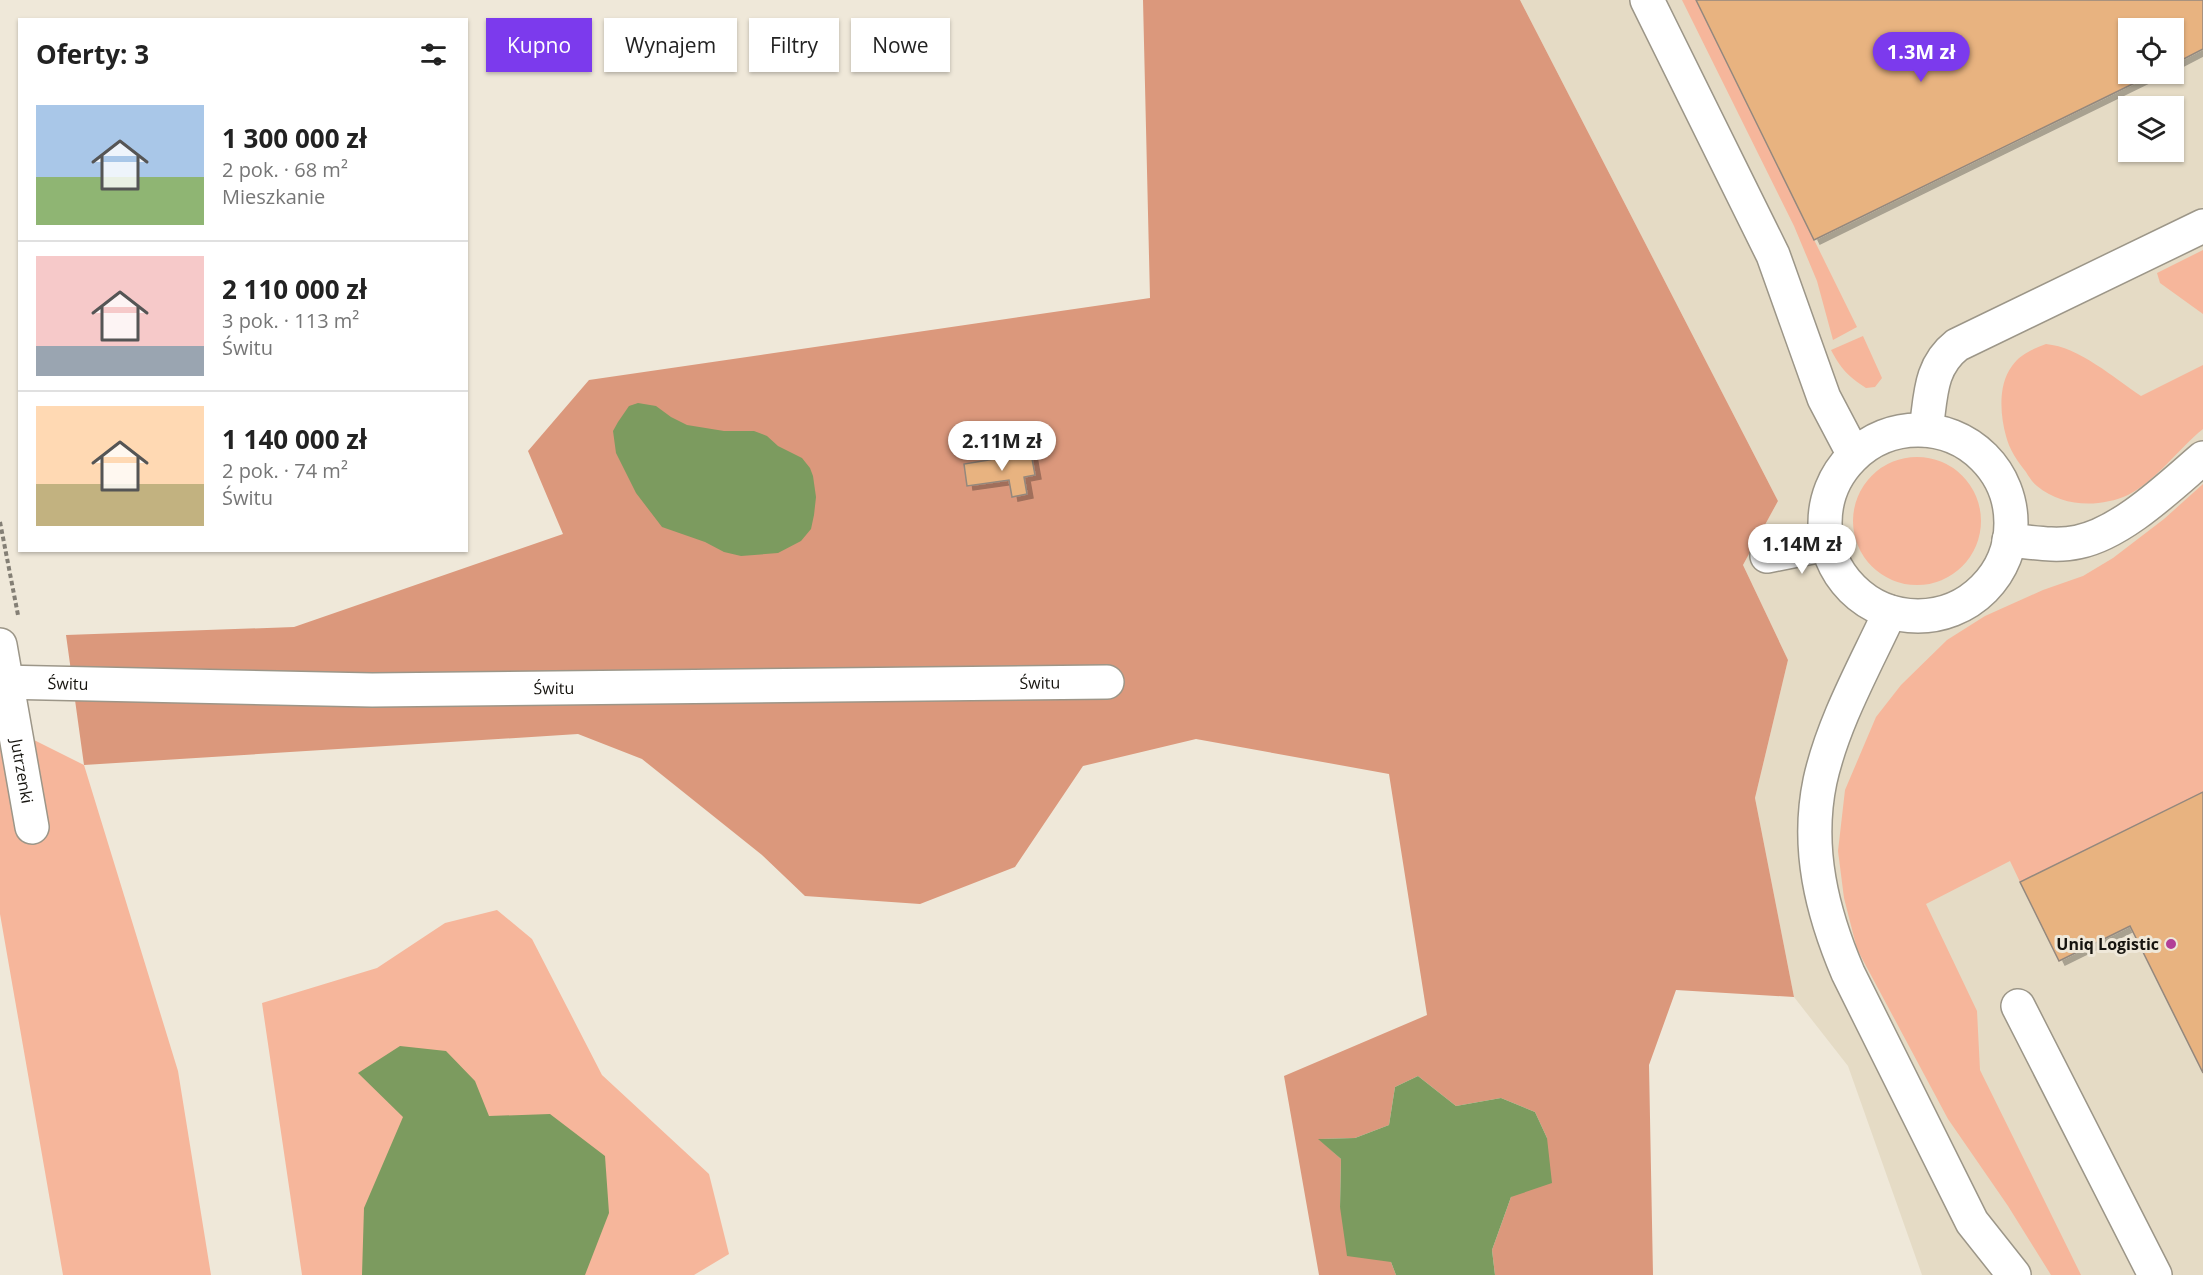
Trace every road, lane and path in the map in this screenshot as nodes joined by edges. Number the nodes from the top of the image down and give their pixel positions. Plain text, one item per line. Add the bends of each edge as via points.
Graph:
1 (1647, 0) edge
2 (2203, 226) edge
3 (1926, 430) junction
4 (1854, 454) junction
5 (2203, 458) edge
6 (0, 522) edge
7 (2009, 540) junction
8 (1827, 544) junction
9 (1767, 556) dead end
10 (1890, 612) junction
11 (10, 633) edge
12 (3, 682) edge
13 (1107, 682) dead end
14 (32, 826) dead end
15 (2018, 1006) dead end
16 (1972, 1222) junction
17 (1985, 1275) edge
18 (2014, 1275) edge
19 (2155, 1275) edge

1 - 4 street via 1773,255 1824,398
2 - 3 street via 1957,345 1935,373
3 - 4 street via 1888,435
3 - 7 street via 1963,441 1992,467 2008,502
4 - 8 street via 1829,496
5 - 7 street via 2133,516 2096,537 2077,543
6 - 11 path
7 - 10 street via 1994,576 1965,603 1929,615
8 - 9 street
8 - 10 street via 1844,579 1857,593
10 - 16 street via 1847,704 1820,781 1816,865 1832,935 1848,973
11 - 12 street, Jutrzenki
12 - 13 street, Świtu via 372,690
12 - 14 street, Jutrzenki
15 - 19 street
16 - 17 street
16 - 18 street

